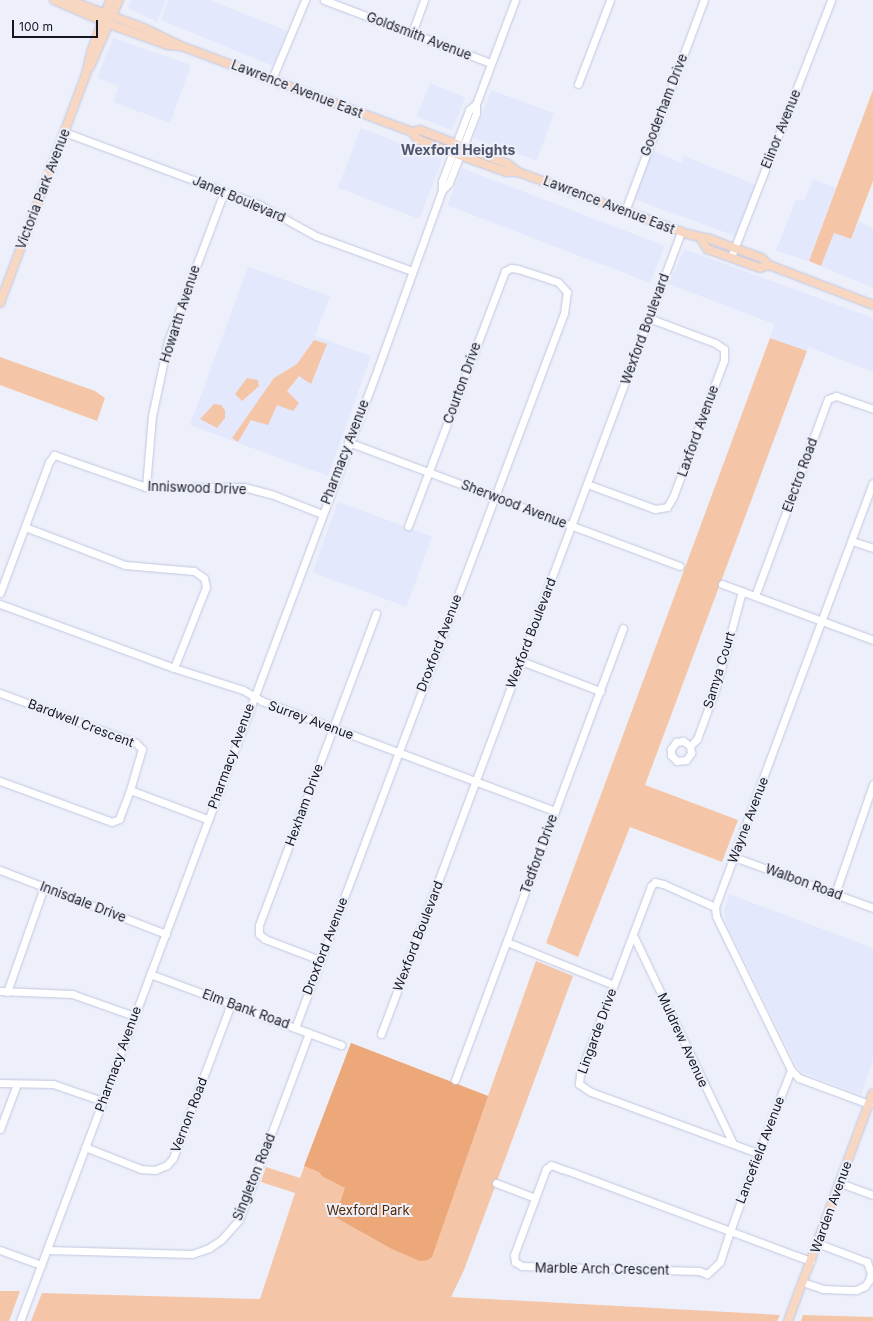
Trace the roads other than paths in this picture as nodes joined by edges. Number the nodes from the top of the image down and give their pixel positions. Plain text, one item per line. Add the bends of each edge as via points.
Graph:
1 (54, 0) edge
2 (69, 0) edge
3 (110, 0) edge
4 (119, 0) edge
5 (305, 0) edge
6 (324, 0) edge
7 (424, 0) edge
8 (515, 0) edge
9 (610, 0) edge
10 (704, 0) edge
11 (831, 0) edge
12 (109, 14) junction
13 (105, 22) junction
14 (412, 33) junction
15 (181, 46) junction
16 (492, 63) junction
17 (272, 79) junction
18 (578, 84) dead end
19 (64, 132) junction
20 (412, 132) junction
21 (460, 146) junction
22 (457, 154) junction
23 (518, 172) junction
24 (224, 192) junction
25 (625, 211) junction
26 (681, 232) junction
27 (701, 239) junction
28 (734, 248) junction
29 (730, 257) junction
30 (769, 265) junction
31 (412, 271) junction
32 (535, 275) joint
33 (0, 303) edge
34 (873, 305) edge
35 (649, 318) junction
36 (873, 408) edge
37 (348, 442) junction
38 (429, 472) junction
39 (873, 483) edge
40 (587, 484) junction
41 (146, 487) junction
42 (494, 496) junction
43 (322, 514) junction
44 (408, 526) dead end
45 (572, 526) junction
46 (25, 527) junction
47 (852, 541) junction
48 (873, 548) edge
49 (680, 566) dead end
50 (722, 584) dead end
51 (742, 592) junction
52 (0, 593) edge
53 (755, 596) junction
54 (0, 604) edge
55 (376, 613) dead end
56 (822, 621) junction
57 (623, 628) dead end
58 (873, 640) edge
59 (521, 661) junction
60 (174, 668) junction
61 (600, 691) junction
62 (0, 693) edge
63 (253, 696) junction
64 (333, 728) junction
65 (690, 746) dead end
66 (398, 752) junction
67 (0, 781) edge
68 (476, 781) junction
69 (873, 784) edge
70 (130, 790) junction
71 (555, 811) junction
72 (208, 819) junction
73 (734, 857) junction
74 (0, 870) edge
75 (44, 887) junction
76 (835, 894) junction
77 (715, 907) junction
78 (873, 908) edge
79 (166, 934) junction
80 (634, 937) junction
81 (507, 942) junction
82 (320, 960) junction
83 (150, 974) junction
84 (614, 985) junction
85 (4, 992) edge
86 (231, 1004) junction
87 (134, 1016) junction
88 (295, 1028) junction
89 (308, 1033) junction
90 (381, 1034) dead end
91 (341, 1045) dead end
92 (791, 1070) junction
93 (455, 1080) dead end
94 (0, 1083) edge
95 (17, 1084) junction
96 (873, 1093) edge
97 (102, 1101) junction
98 (869, 1104) junction
99 (0, 1130) edge
100 (733, 1144) junction
101 (85, 1147) junction
102 (758, 1153) junction
103 (496, 1183) dead end
104 (840, 1183) junction
105 (873, 1195) edge
106 (535, 1198) junction
107 (730, 1231) junction
108 (817, 1243) junction
109 (0, 1250) edge
110 (47, 1250) junction
111 (811, 1261) junction
112 (41, 1265) junction
113 (802, 1282) junction
114 (20, 1321) edge
115 (788, 1321) edge

1 - 13 main road, Lawrence Avenue East
2 - 12 main road, Lawrence Avenue East
3 - 12 main road, Victoria Park Avenue
4 - 12 main road, Victoria Park Avenue
5 - 17 street
6 - 14 street, Goldsmith Avenue
7 - 14 street
8 - 16 street, Pharmacy Avenue
9 - 18 street
10 - 25 street, Gooderham Drive
11 - 28 street, Elinor Avenue
12 - 13 main road, Victoria Park Avenue
12 - 15 main road, Lawrence Avenue East
13 - 15 main road, Lawrence Avenue East via 167,44
13 - 19 main road, Victoria Park Avenue
14 - 16 street, Goldsmith Avenue
15 - 17 main road, Lawrence Avenue East
16 - 21 street, Pharmacy Avenue via 476,104 476,112
17 - 20 main road, Lawrence Avenue East
19 - 24 street, Janet Boulevard
19 - 33 main road, Victoria Park Avenue
20 - 21 main road, Lawrence Avenue East via 420,130
20 - 22 main road, Lawrence Avenue East via 417,139
21 - 22 street, Pharmacy Avenue
21 - 23 main road, Lawrence Avenue East via 508,164
22 - 23 main road, Lawrence Avenue East via 506,172
22 - 31 street, Pharmacy Avenue via 449,183 442,190
23 - 25 main road, Lawrence Avenue East
24 - 31 street, Janet Boulevard via 260,205 316,236
24 - 41 street, Howarth Avenue via 168,341 152,416
25 - 26 main road, Lawrence Avenue East
26 - 27 main road, Lawrence Avenue East
26 - 35 street, Wexford Boulevard
27 - 28 main road, Lawrence Avenue East via 710,239
27 - 29 main road, Lawrence Avenue East via 707,249
28 - 29 street, Elinor Avenue
28 - 30 main road, Lawrence Avenue East via 762,258
29 - 30 main road, Lawrence Avenue East via 760,268
30 - 34 main road, Lawrence Avenue East
31 - 37 street, Pharmacy Avenue
32 - 38 street, Courton Drive via 511,268 504,271
32 - 42 street, Droxford Avenue via 558,282 567,292 564,312
35 - 40 street, Wexford Boulevard
35 - 40 street, Laxford Avenue via 715,343 724,349 724,360 673,497 668,507 655,509
36 - 53 street, Electro Road via 836,396 828,399
37 - 38 street, Sherwood Avenue
37 - 43 street, Pharmacy Avenue
38 - 42 street, Sherwood Avenue
38 - 44 street, Courton Drive
39 - 47 street, Wayne Avenue
40 - 45 street, Wexford Boulevard
41 - 43 street, Inniswood Drive via 244,487 271,494
41 - 46 street, Inniswood Drive via 54,455 49,462
42 - 45 street, Sherwood Avenue
42 - 66 street, Droxford Avenue
43 - 63 street, Pharmacy Avenue
45 - 49 street, Sherwood Avenue
45 - 59 street, Wexford Boulevard
46 - 52 street, Inniswood Drive
46 - 60 street via 125,565 194,571 204,578 206,587
47 - 48 street
47 - 56 street, Wayne Avenue
50 - 51 street
51 - 53 street
51 - 65 street, Samya Court via 716,687 697,739
53 - 56 street
54 - 60 street, Surrey Avenue
55 - 64 street, Hexham Drive
56 - 58 street
56 - 73 street, Wayne Avenue
57 - 61 street, Tedford Drive
59 - 61 street
59 - 68 street, Wexford Boulevard
60 - 63 street, Surrey Avenue via 210,678
61 - 71 street, Tedford Drive
62 - 70 street, Bardwell Crescent via 136,742 142,748
63 - 64 street, Surrey Avenue
63 - 72 street, Pharmacy Avenue
64 - 66 street, Surrey Avenue
64 - 82 street, Hexham Drive via 259,926 259,934 265,939
66 - 68 street, Surrey Avenue
66 - 82 street, Droxford Avenue
67 - 70 street via 112,822 119,819
68 - 71 street, Surrey Avenue
68 - 90 street, Wexford Boulevard
69 - 76 street
70 - 72 street
71 - 81 street, Tedford Drive
72 - 79 street, Pharmacy Avenue
73 - 76 street, Walbon Road
73 - 77 street, Wayne Avenue
74 - 75 street, Innisdale Drive
75 - 79 street, Innisdale Drive
75 - 85 street
76 - 78 street, Walbon Road
77 - 80 street, Lingarde Drive via 655,882 648,894
77 - 92 street via 716,916
79 - 83 street, Pharmacy Avenue
80 - 84 street, Lingarde Drive
80 - 100 street, Muldrew Avenue
81 - 84 street
81 - 93 street, Tedford Drive
82 - 88 street, Droxford Avenue
83 - 86 street, Elm Bank Road
83 - 87 street, Pharmacy Avenue
84 - 100 street, Lingarde Drive via 579,1084 591,1092
85 - 87 street via 72,994
86 - 88 street, Elm Bank Road
86 - 101 street, Vernon Road via 173,1158 167,1165 155,1170 141,1169
87 - 97 street, Pharmacy Avenue
88 - 89 street, Elm Bank Road
89 - 91 street, Elm Bank Road
89 - 110 street, Singleton Road via 239,1220 221,1240 192,1254
92 - 98 street via 800,1078
92 - 102 street, Lancefield Avenue
94 - 95 street
95 - 97 street via 53,1084
95 - 99 street
96 - 98 main road, Warden Avenue
97 - 101 street, Pharmacy Avenue
98 - 104 main road, Warden Avenue
100 - 102 street, Lingarde Drive
101 - 110 street, Pharmacy Avenue
102 - 107 street, Lancefield Avenue
103 - 106 street
104 - 105 street
104 - 108 main road, Warden Avenue
106 - 107 street, Marble Arch Crescent via 546,1169 552,1165
106 - 107 street, Marble Arch Crescent via 514,1255 515,1262 522,1266 699,1271 707,1274 720,1262
107 - 111 street, Marble Arch Crescent
108 - 111 main road, Warden Avenue
108 - 113 street via 867,1262 871,1273 869,1280 865,1286 856,1290 823,1289
109 - 112 street
110 - 112 street, Pharmacy Avenue
111 - 113 main road, Warden Avenue
112 - 114 street, Pharmacy Avenue
113 - 115 main road, Warden Avenue

